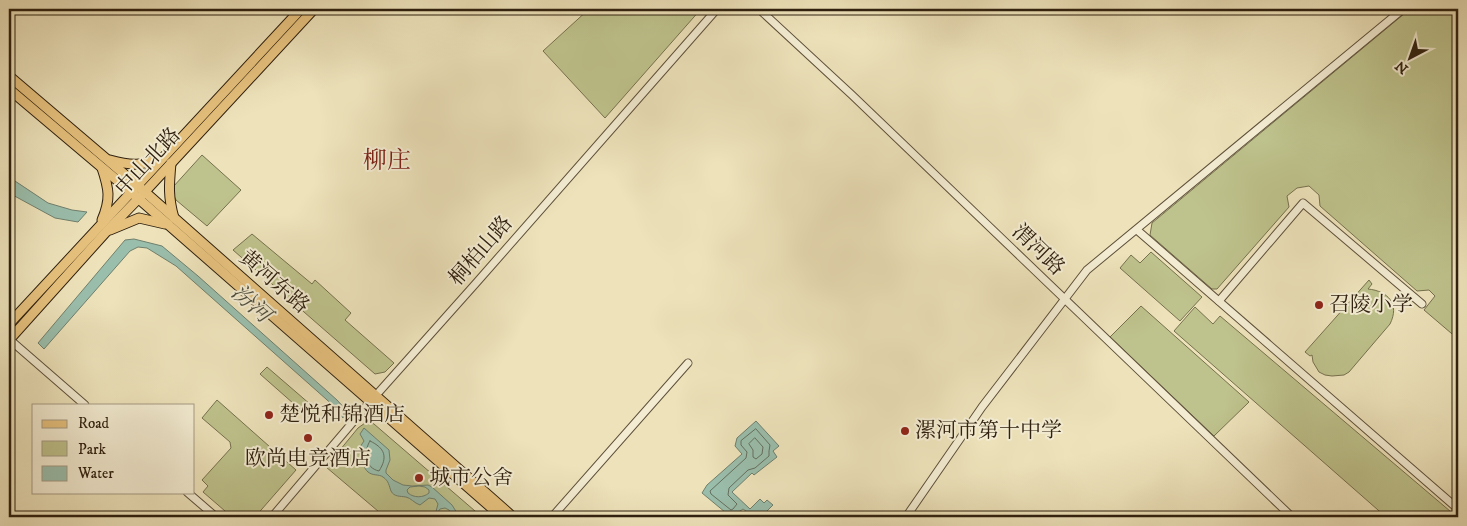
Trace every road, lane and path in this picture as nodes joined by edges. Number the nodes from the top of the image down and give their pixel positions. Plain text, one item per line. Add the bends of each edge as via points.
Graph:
1 (301, 9) edge
2 (314, 9) edge
3 (717, 9) edge
4 (759, 9) edge
5 (1403, 9) edge
6 (9, 76) edge
7 (9, 89) edge
8 (107, 159) junction
9 (168, 159) junction
10 (102, 168) junction
11 (138, 192) junction
12 (171, 222) junction
13 (103, 229) junction
14 (1137, 230) junction
15 (1065, 300) junction
16 (1219, 301) junction
17 (1422, 304) dead end
18 (9, 324) edge
19 (9, 340) edge
20 (688, 363) dead end
21 (373, 399) junction
22 (85, 404) edge
23 (189, 494) edge
24 (1458, 509) edge
25 (216, 517) edge
26 (272, 517) edge
27 (502, 517) edge
28 (514, 517) edge
29 (552, 517) edge
30 (906, 517) edge
31 (1292, 517) edge

1 - 9 main road, 中山北路
2 - 9 main road, 中山北路
3 - 21 street, 桐柏山路
4 - 15 street, 渭河路
5 - 14 street
6 - 8 main road, 黄河东路
7 - 10 main road, 黄河东路
8 - 9 main road via 130,165
8 - 11 main road, 黄河东路
9 - 11 main road, 中山北路
9 - 12 main road
10 - 11 main road, 黄河东路
10 - 13 main road via 110,195
11 - 12 main road, 黄河东路
11 - 13 main road, 中山北路
12 - 13 main road via 139,218
12 - 21 main road, 黄河东路
13 - 18 main road, 中山北路
13 - 19 main road, 中山北路
14 - 15 street via 1087,270
14 - 16 street
15 - 30 street via 982,407
15 - 31 street, 渭河路
16 - 17 street via 1303,203
16 - 24 street
19 - 22 street
20 - 29 street
21 - 26 street, 桐柏山路
21 - 27 main road, 黄河东路
21 - 28 main road, 黄河东路
23 - 25 street

